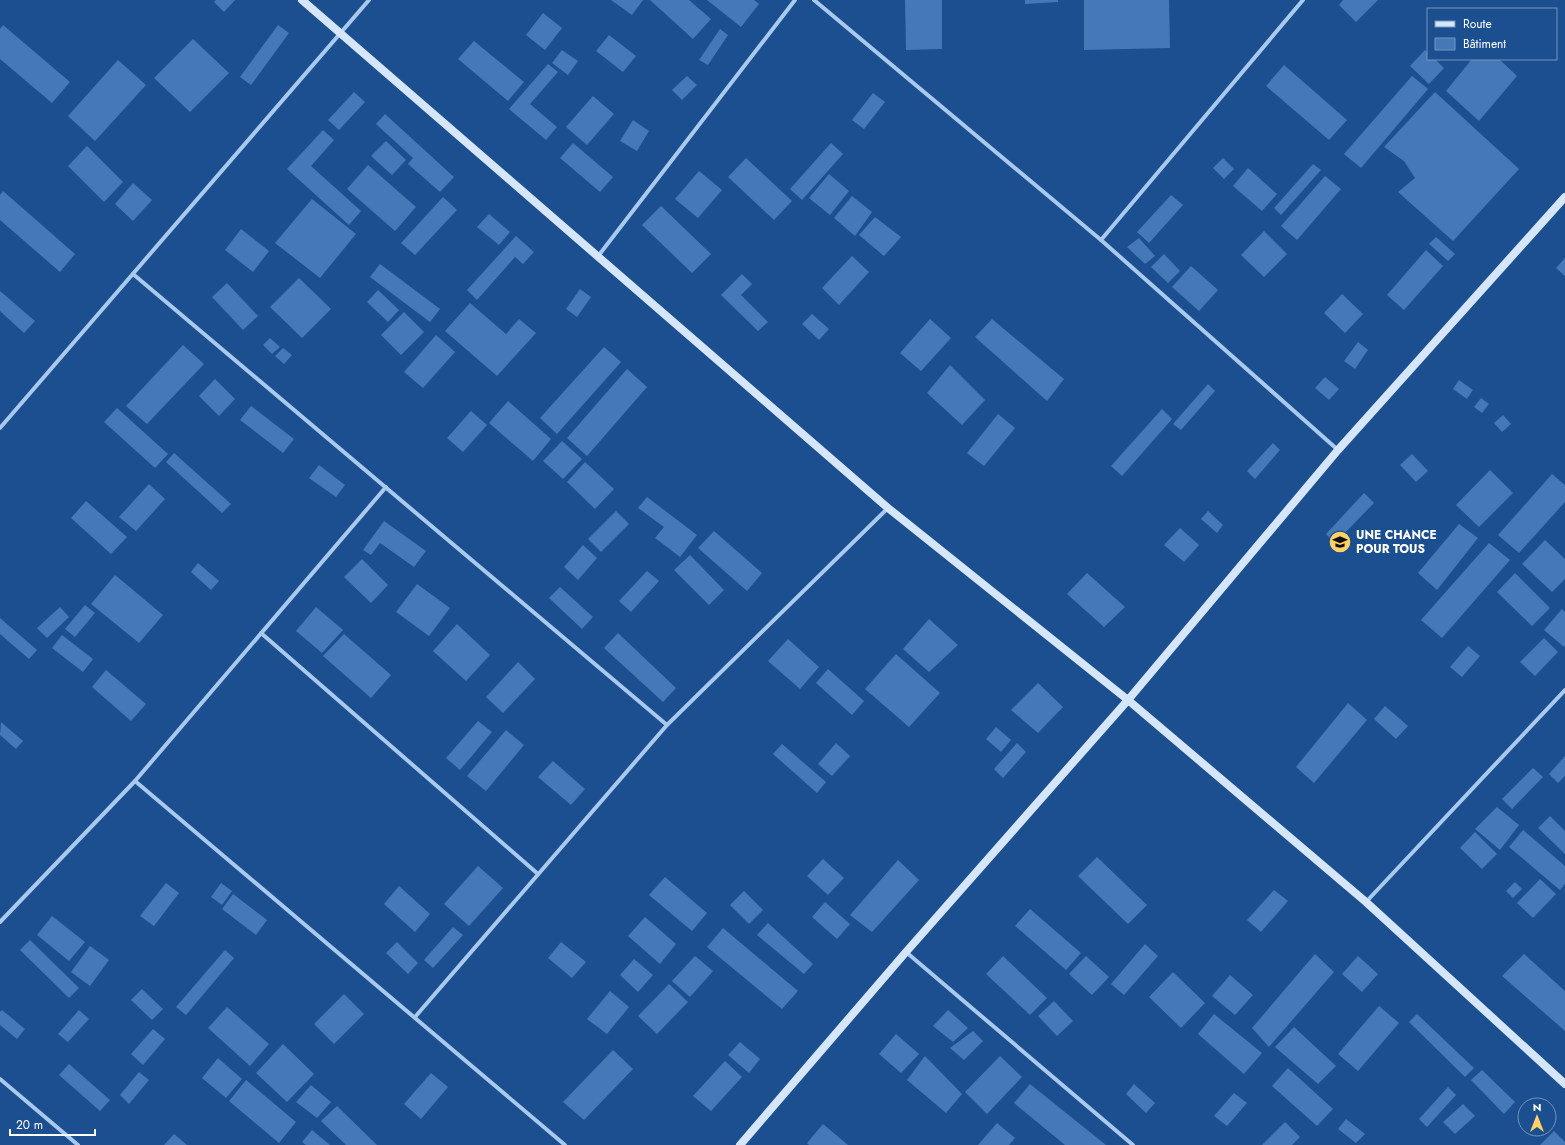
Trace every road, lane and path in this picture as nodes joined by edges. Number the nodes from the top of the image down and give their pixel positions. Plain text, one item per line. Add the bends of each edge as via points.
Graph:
1 (302, 0) edge
2 (369, 0) edge
3 (795, 0) edge
4 (814, 0) edge
5 (1303, 0) edge
6 (340, 33) junction
7 (1565, 198) edge
8 (1101, 240) junction
9 (599, 255) junction
10 (134, 274) junction
11 (0, 428) edge
12 (1338, 450) junction
13 (386, 487) junction
14 (888, 508) junction
15 (261, 633) junction
16 (1565, 690) edge
17 (1128, 700) junction
18 (667, 724) junction
19 (135, 781) junction
20 (538, 874) junction
21 (1366, 902) junction
22 (0, 922) edge
23 (906, 952) junction
24 (415, 1017) junction
25 (0, 1079) edge
26 (1565, 1084) edge
27 (78, 1145) edge
28 (566, 1145) edge
29 (740, 1145) edge
30 (1133, 1145) edge

1 - 6 street
2 - 6 street
3 - 9 street
4 - 8 street
5 - 8 street
6 - 9 street
6 - 10 street
7 - 12 street
8 - 12 street
9 - 14 street
10 - 11 street
10 - 13 street
12 - 17 street
13 - 15 street
13 - 18 street
14 - 17 street
14 - 18 street
15 - 19 street
15 - 20 street
16 - 21 street
17 - 21 street
17 - 23 street
18 - 20 street
19 - 22 street
19 - 24 street
20 - 24 street
21 - 26 street
23 - 29 street
23 - 30 street
24 - 28 street
25 - 27 street

